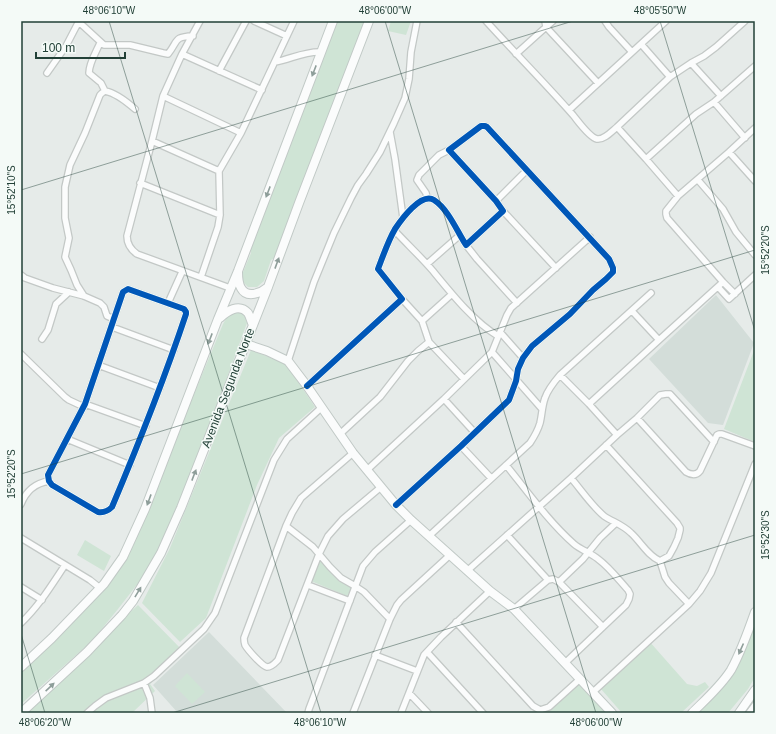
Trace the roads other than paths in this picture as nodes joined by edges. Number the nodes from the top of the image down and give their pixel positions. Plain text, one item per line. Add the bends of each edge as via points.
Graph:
1 (200, 21) edge
2 (246, 21) edge
3 (254, 21) edge
4 (294, 21) edge
5 (333, 21) edge
6 (369, 21) edge
7 (417, 21) edge
8 (486, 21) edge
9 (553, 21) edge
10 (605, 21) edge
11 (666, 21) edge
12 (745, 21) edge
13 (546, 24) edge
14 (193, 36) junction
15 (287, 36) junction
16 (100, 43) junction
17 (641, 44) junction
18 (321, 52) junction
19 (632, 52) junction
20 (182, 54) junction
21 (516, 54) junction
22 (275, 62) junction
23 (691, 63) junction
24 (755, 66) edge
25 (219, 71) junction
26 (47, 73) dead end
27 (670, 77) junction
28 (598, 83) junction
29 (262, 90) junction
30 (105, 91) junction
31 (163, 96) junction
32 (721, 96) junction
33 (714, 102) junction
34 (135, 108) dead end
35 (569, 110) junction
36 (617, 127) junction
37 (755, 128) edge
38 (390, 132) junction
39 (241, 133) junction
40 (744, 138) junction
41 (152, 141) junction
42 (449, 150) junction
43 (729, 152) junction
44 (646, 159) junction
45 (527, 170) junction
46 (219, 171) junction
47 (698, 180) junction
48 (755, 181) edge
49 (140, 183) junction
50 (678, 196) junction
51 (427, 198) junction
52 (496, 201) junction
53 (503, 211) junction
54 (220, 215) junction
55 (403, 218) junction
56 (395, 230) junction
57 (460, 235) junction
58 (590, 237) junction
59 (466, 245) junction
60 (755, 255) edge
61 (427, 264) junction
62 (556, 268) junction
63 (238, 271) junction
64 (182, 272) junction
65 (21, 275) edge
66 (755, 275) edge
67 (201, 277) junction
68 (723, 282) junction
69 (268, 287) junction
70 (718, 287) junction
71 (230, 288) junction
72 (69, 292) junction
73 (651, 293) dead end
74 (452, 294) junction
75 (735, 294) junction
76 (84, 296) junction
77 (402, 299) junction
78 (168, 303) junction
79 (517, 303) junction
80 (632, 311) junction
81 (114, 319) junction
82 (218, 319) junction
83 (422, 321) junction
84 (253, 324) junction
85 (112, 327) junction
86 (499, 334) junction
87 (42, 339) dead end
88 (659, 340) junction
89 (429, 342) junction
90 (246, 344) junction
91 (174, 350) junction
92 (492, 352) junction
93 (21, 354) edge
94 (523, 358) junction
95 (288, 361) junction
96 (98, 365) junction
97 (560, 375) junction
98 (464, 379) junction
99 (516, 381) junction
100 (307, 386) junction
101 (160, 388) junction
102 (444, 399) junction
103 (589, 404) junction
104 (85, 405) junction
105 (321, 408) junction
106 (542, 410) junction
107 (637, 418) junction
108 (146, 426) junction
109 (475, 432) junction
110 (340, 434) junction
111 (617, 435) junction
112 (67, 439) junction
113 (714, 442) junction
114 (606, 445) junction
115 (461, 446) junction
116 (755, 446) edge
117 (353, 453) junction
118 (755, 464) edge
119 (130, 465) junction
120 (506, 465) junction
121 (366, 470) junction
122 (491, 478) junction
123 (572, 478) junction
124 (49, 481) junction
125 (381, 487) junction
126 (21, 504) edge
127 (396, 505) junction
128 (539, 507) junction
129 (411, 520) junction
130 (616, 523) junction
131 (286, 526) junction
132 (507, 535) junction
133 (429, 536) junction
134 (21, 538) edge
135 (588, 552) junction
136 (319, 554) junction
137 (450, 555) junction
138 (660, 561) junction
139 (65, 565) junction
140 (467, 570) junction
141 (548, 580) junction
142 (559, 582) junction
143 (308, 585) junction
144 (355, 586) junction
145 (21, 587) edge
146 (100, 588) junction
147 (490, 591) junction
148 (42, 600) junction
149 (350, 601) junction
150 (689, 604) junction
151 (514, 610) junction
152 (755, 612) edge
153 (390, 618) junction
154 (456, 622) junction
155 (21, 623) edge
156 (603, 627) junction
157 (428, 652) junction
158 (376, 655) junction
159 (565, 663) junction
160 (21, 667) edge
161 (417, 671) junction
162 (580, 679) junction
163 (144, 683) junction
164 (755, 690) edge
165 (593, 692) junction
166 (409, 693) junction
167 (755, 705) edge
168 (21, 713) edge
169 (87, 713) edge
170 (152, 713) edge
171 (308, 713) edge
172 (353, 713) edge
173 (402, 713) edge
174 (428, 713) edge
175 (484, 713) edge
176 (612, 713) edge
177 (692, 713) edge
178 (739, 713) edge
179 (749, 713) edge

1 - 14 street
2 - 25 street
3 - 15 street
4 - 15 street
5 - 18 main road
69 -> 6 main road, Avenida Segunda Norte
7 - 38 street via 405,98
8 - 21 street
9 - 13 street
10 - 19 street
11 - 17 street
12 - 23 street via 716,47
13 - 21 street
13 - 28 street
14 - 16 street via 177,39 168,54 130,45 107,46
14 - 20 street
15 - 22 street
16 - 26 street via 78,23
16 - 30 street via 88,72 101,83
17 - 19 street
17 - 27 street
18 - 22 street
18 -> 63 main road
19 - 28 street
20 - 25 street
20 - 31 street
21 - 35 street
22 - 29 street
23 - 27 street
23 - 32 street
24 - 32 street
25 - 29 street
27 - 36 street
28 - 35 street
29 - 39 street
30 - 34 street
30 - 76 street via 100,95 72,159 65,188 65,218 69,238 65,257
31 - 39 street
31 - 41 street
32 - 33 street
33 - 40 street
33 - 44 street via 696,114
35 - 36 street via 594,138 603,138
36 - 44 street
37 - 40 street
38 - 55 street
38 - 95 street via 358,185 334,233
39 - 46 street
40 - 43 street
41 - 46 street
41 - 49 street
42 - 45 street via 481,126 485,126
42 - 51 street via 439,155 419,175 417,180
42 - 52 street
43 - 47 street
43 - 48 street
44 - 50 street
45 - 52 street
45 - 58 street
46 - 54 street
47 - 50 street
47 - 60 street via 723,209 736,232
49 - 54 street
49 - 64 street via 127,236 128,246 137,254
50 - 68 street via 666,211 667,218
51 - 55 street
51 - 57 street via 439,204
52 - 53 street
53 - 59 street
53 - 62 street
54 - 67 street
55 - 56 street
56 - 61 street
56 - 77 street via 378,269
57 - 59 street
57 - 61 street
58 - 62 street
58 - 94 street via 609,259 613,272 570,314 532,346
59 - 79 street
61 - 74 street
62 - 79 street
63 - 69 main road via 239,282 244,292 257,294
63 - 71 main road
64 - 67 street
64 - 78 street
65 - 72 street
66 - 75 street
67 - 71 street
68 - 70 street
68 - 75 street
69 - 84 main road, Avenida Segunda Norte
70 - 75 street via 729,299
70 - 88 street
71 - 82 main road
72 - 76 street
72 - 87 street via 56,304 48,330
73 - 80 street
74 - 83 street
74 - 86 street via 489,331
76 - 81 street via 101,304 106,315
77 - 83 street
77 - 100 street
78 - 81 street via 128,289 123,292
78 - 91 street via 186,312
79 - 86 street via 511,308
80 - 88 street
80 - 97 street
81 - 85 street
82 - 84 main road via 228,310 238,308 248,313
82 -> 146 main road via 146,509 123,557
83 - 89 street
84 - 90 main road, Avenida Segunda Norte
85 - 91 street
85 - 96 street
86 - 92 street
86 - 94 street
88 - 103 street
89 - 98 street
89 - 110 street via 408,361 380,397
90 - 95 main road
168 -> 90 main road, Avenida Segunda Norte via 104,634 140,590 179,514
91 - 101 street
92 - 98 street
92 - 99 street
93 - 104 street via 65,397
94 - 99 street
95 - 100 main road
96 - 101 street
96 - 104 street
97 - 103 street
97 - 106 street via 549,389
98 - 102 street
99 - 106 street
99 - 109 street via 509,400
100 - 105 main road
101 - 108 street
102 - 109 street
102 - 121 street
103 - 111 street
104 - 108 street
104 - 112 street
105 - 110 main road
105 - 163 street via 288,439 274,460 212,619 177,656
106 - 120 street via 535,436
107 - 111 street
107 - 113 street via 660,395 670,394
107 - 113 street via 690,474 700,472
108 - 119 street
109 - 115 street
110 - 117 main road
111 - 114 street
112 - 119 street
112 - 124 street via 49,472
113 - 116 street via 717,435 722,434
114 - 123 street
114 - 138 street via 680,528 669,556
115 - 122 street
115 - 127 street
117 - 121 main road
117 - 131 street via 301,498
118 - 150 street via 711,573
119 - 124 street via 112,507 103,512 98,512
120 - 122 street
120 - 128 street
121 - 125 main road
122 - 133 street
123 - 128 street
123 - 130 street via 598,510
124 - 126 street via 33,487
125 - 127 main road
125 - 136 street via 343,519 328,536
127 - 129 main road
128 - 132 street
128 - 135 street via 576,546
129 - 133 main road
129 - 144 street via 363,566
130 - 135 street
130 - 138 street via 626,528 653,558
131 - 136 street via 314,547
131 - 143 street via 244,638 246,646 263,665 268,667 278,660
132 - 140 street
132 - 141 street
133 - 137 main road
134 - 139 street
135 - 142 street
135 - 156 street via 602,562 630,594 626,604
136 - 143 street
136 - 144 street via 341,578
137 - 140 main road
137 - 153 street via 400,600
138 - 150 street via 669,582
139 - 146 street
139 - 148 street
140 - 147 main road
141 - 142 street
141 - 151 street
142 - 156 street
143 - 149 street
144 - 149 street
144 - 153 street
145 - 148 street
146 - 160 main road
147 - 151 main road
147 - 154 street
148 - 155 street
149 - 171 street
150 - 165 street
151 - 159 main road
152 -> 177 main road via 731,670
153 - 158 street
154 - 157 street
154 - 162 street via 537,709 548,707
156 - 159 street
157 - 161 street
157 - 175 street
158 - 161 street
158 - 172 street
159 - 162 main road
161 - 166 street
162 - 165 main road
163 - 169 street via 106,698
163 - 170 street
164 - 178 main road
165 - 176 main road
166 - 173 street
166 - 174 street
167 - 179 street

